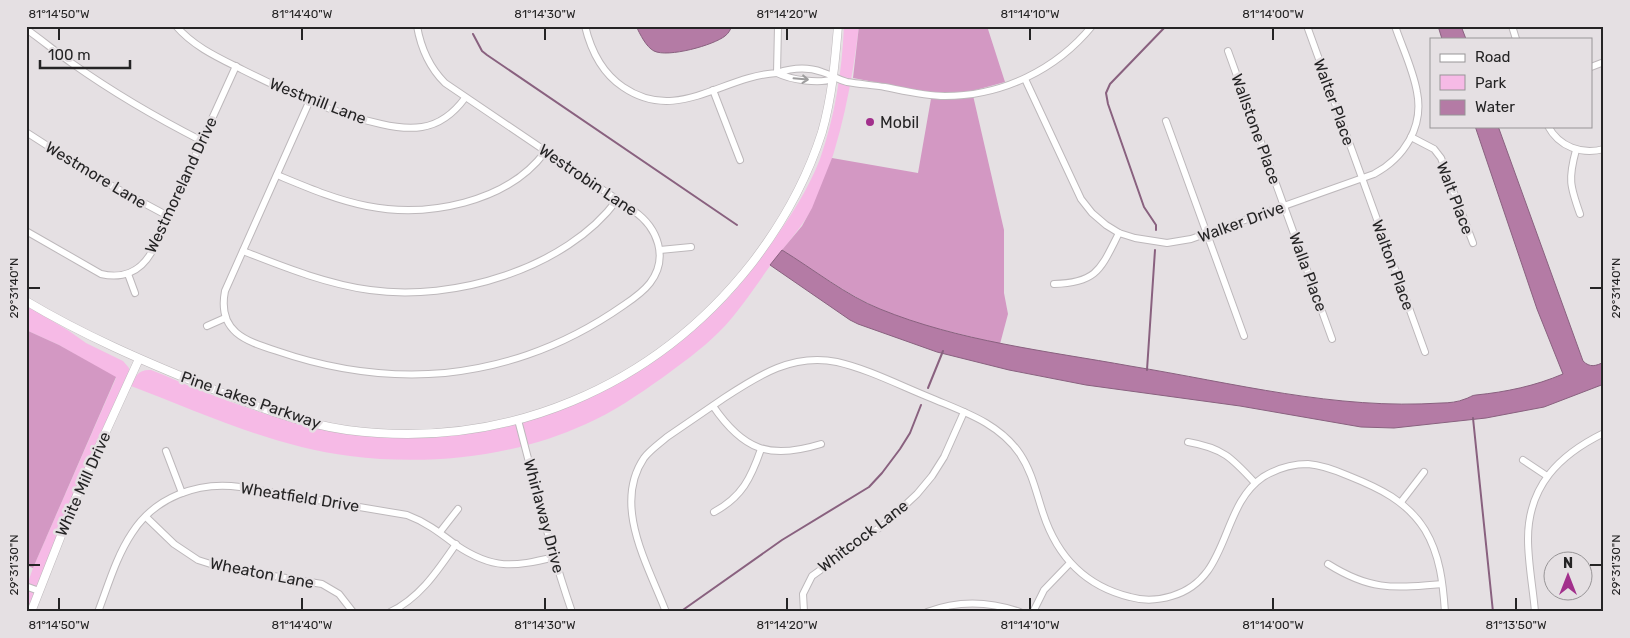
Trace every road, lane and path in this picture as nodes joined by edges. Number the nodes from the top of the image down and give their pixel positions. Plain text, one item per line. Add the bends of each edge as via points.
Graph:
1 (176, 26) edge
2 (416, 26) edge
3 (585, 26) edge
4 (778, 26) edge
5 (838, 26) edge
6 (1092, 26) edge
7 (1307, 26) edge
8 (1394, 26) edge
9 (1512, 26) edge
10 (26, 29) edge
11 (1516, 38) edge
12 (1228, 51) dead end
13 (1604, 62) edge
14 (236, 66) junction
15 (1592, 67) edge
16 (777, 72) junction
17 (833, 78) junction
18 (1025, 78) junction
19 (713, 90) junction
20 (465, 98) junction
21 (310, 100) junction
22 (1166, 121) dead end
23 (1550, 128) edge
24 (26, 132) edge
25 (1411, 137) junction
26 (202, 141) junction
27 (1576, 150) junction
28 (1604, 150) edge
29 (545, 152) junction
30 (740, 160) dead end
31 (277, 175) junction
32 (1362, 178) junction
33 (617, 200) junction
34 (1284, 206) junction
35 (1580, 214) dead end
36 (168, 216) junction
37 (26, 231) edge
38 (1120, 233) junction
39 (1207, 234) junction
40 (1473, 244) dead end
41 (691, 247) dead end
42 (660, 250) junction
43 (243, 251) junction
44 (128, 274) junction
45 (1054, 284) dead end
46 (135, 293) dead end
47 (26, 301) edge
48 (225, 318) junction
49 (207, 326) dead end
50 (1244, 336) dead end
51 (1332, 338) dead end
52 (1425, 352) dead end
53 (139, 359) junction
54 (713, 406) junction
55 (964, 412) junction
56 (518, 420) junction
57 (1604, 433) edge
58 (1188, 442) dead end
59 (820, 444) dead end
60 (762, 449) junction
61 (166, 451) dead end
62 (1523, 460) dead end
63 (1424, 472) dead end
64 (1547, 476) junction
65 (1255, 483) junction
66 (182, 493) junction
67 (1401, 502) junction
68 (458, 509) dead end
69 (714, 512) dead end
70 (146, 517) junction
71 (440, 532) junction
72 (456, 544) junction
73 (555, 557) junction
74 (1070, 563) junction
75 (1328, 564) dead end
76 (1442, 584) junction
77 (27, 586) edge
78 (39, 590) junction
79 (31, 612) edge
80 (98, 612) edge
81 (353, 612) edge
82 (390, 612) edge
83 (572, 612) edge
84 (666, 612) edge
85 (804, 612) edge
86 (927, 612) edge
87 (1020, 612) edge
88 (1033, 612) edge
89 (1445, 612) edge
90 (1535, 612) edge

1 - 14 street, Westmill Lane via 197,45
2 - 20 street, Westrobin Lane via 430,66
3 - 19 street via 600,64 631,92 649,99 671,101
4 - 16 street
5 - 17 street, Pine Lakes Parkway
6 - 18 street via 1063,55
7 - 32 street, Walter Place
8 - 25 street, Walker Drive via 1418,94 1418,115
9 - 11 street
10 - 26 street via 134,104
12 - 34 street, Wallstone Place
13 - 15 street
14 - 21 street, Westmill Lane
14 - 26 street, Westmoreland Drive
16 - 17 street via 808,70
16 -> 17 street via 788,78 819,81
16 - 19 street
17 - 18 street via 948,96 988,91
17 - 56 street, Pine Lakes Parkway via 822,132 796,194 767,243 725,295 673,343 629,373 573,401
18 - 38 street, Walker Drive via 1081,199 1096,217
19 - 30 street
20 - 21 street, Westmill Lane via 443,120 410,127 376,123
20 - 29 street, Westrobin Lane
21 - 31 street
22 - 39 street
23 - 27 street via 1558,139
24 - 36 street, Westmore Lane via 99,179
25 - 32 street, Walker Drive via 1393,162
25 - 40 street, Walt Place via 1434,149 1441,158
26 - 36 street, Westmoreland Drive
27 - 28 street
27 - 35 street via 1570,182
29 - 31 street via 528,171 495,190 462,203 426,209 367,206
29 - 33 street, Westrobin Lane
31 - 43 street
32 - 34 street, Walker Drive
32 - 52 street, Walton Place
33 - 42 street, Westrobin Lane via 648,223 657,237
33 - 43 street via 582,234 537,262 494,279 442,290 401,292 351,287 316,278
34 - 39 street, Walker Drive
34 - 51 street, Walla Place
36 - 44 street, Westmoreland Drive via 146,261
37 - 44 street via 98,273
38 - 39 street, Walker Drive via 1167,243
38 - 45 street via 1093,275 1080,282
39 - 50 street
41 - 42 street
42 - 48 street via 659,263 649,285 594,325 527,356 461,371 390,374 325,366 246,340
43 - 48 street via 225,292
44 - 46 street
47 - 53 street, Pine Lakes Parkway
48 - 49 street
53 - 56 street, Pine Lakes Parkway via 264,408 340,429 395,434 437,433
53 - 78 street, White Mill Drive via 77,495
54 - 55 street via 768,370 787,363 815,360 850,366
54 - 60 street via 735,434
54 - 84 street via 655,447 642,463 632,487 634,529
55 - 74 street via 992,426 1018,451 1030,472 1049,530
55 - 85 street, Whitcock Lane via 944,457 917,494 886,523 812,576 803,594
56 - 73 street, Whirlaway Drive
57 - 64 street via 1571,452
58 - 65 street via 1227,455
59 - 60 street via 794,451
60 - 69 street via 744,489
61 - 66 street
62 - 64 street
63 - 67 street
64 - 90 street via 1534,502 1528,529
65 - 67 street via 1284,467 1314,464 1372,486
65 - 74 street via 1241,501 1213,564 1198,581 1178,594 1153,599 1128,596 1090,580
66 - 70 street, Wheatfield Drive
66 - 71 street, Wheatfield Drive via 213,486 240,487 400,514 420,520
67 - 76 street via 1429,537 1438,560
68 - 71 street
70 - 80 street, Wheatfield Drive via 124,546
70 - 81 street, Wheaton Lane via 174,544 198,560 220,567 322,584 339,594
71 - 72 street, Wheatfield Drive
72 - 73 street, Wheatfield Drive via 481,559 497,564 519,565
72 - 82 street via 420,591
73 - 83 street, Whirlaway Drive
74 - 88 street via 1044,590
75 - 76 street via 1357,580 1384,587
76 - 89 street
77 - 78 street
78 - 79 street, White Mill Drive
86 - 87 street via 943,606 970,603 993,604

